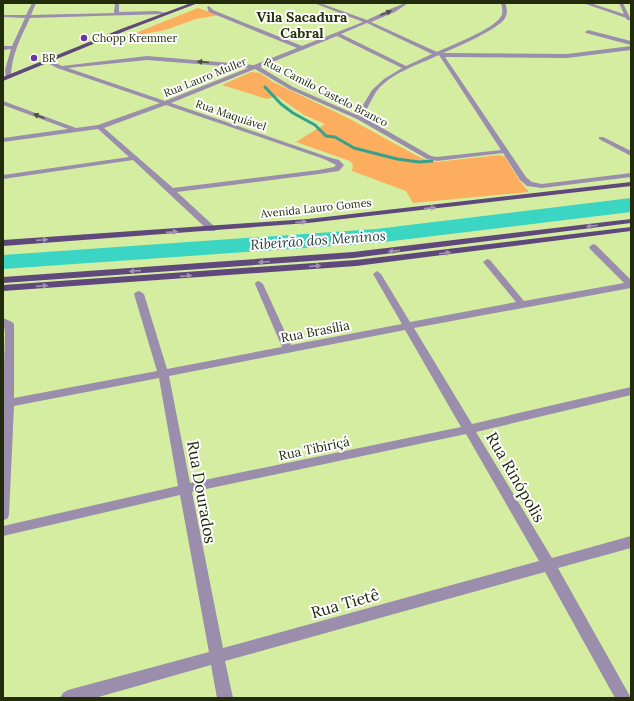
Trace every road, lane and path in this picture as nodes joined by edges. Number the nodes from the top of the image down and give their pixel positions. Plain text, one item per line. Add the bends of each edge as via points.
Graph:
1 (34, 3) edge
2 (117, 3) edge
3 (316, 3) edge
4 (406, 3) edge
5 (503, 3) edge
6 (585, 3) edge
7 (621, 3) edge
8 (199, 4) edge
9 (209, 7) dead end
10 (164, 13) junction
11 (116, 14) junction
12 (3, 16) edge
13 (28, 17) junction
14 (630, 19) edge
15 (366, 21) junction
16 (588, 32) dead end
17 (337, 34) junction
18 (631, 43) edge
19 (15, 47) junction
20 (3, 48) edge
21 (302, 48) junction
22 (631, 48) edge
23 (439, 54) junction
24 (48, 61) junction
25 (59, 67) junction
26 (256, 67) junction
27 (406, 68) junction
28 (5, 74) edge
29 (3, 102) edge
30 (166, 103) junction
31 (359, 118) junction
32 (98, 127) junction
33 (75, 130) junction
34 (601, 138) dead end
35 (3, 140) edge
36 (506, 151) junction
37 (631, 154) edge
38 (134, 158) junction
39 (631, 174) edge
40 (3, 177) edge
41 (631, 184) edge
42 (171, 190) junction
43 (631, 221) edge
44 (212, 229) junction
45 (631, 229) edge
46 (3, 243) edge
47 (593, 247) dead end
48 (487, 262) dead end
49 (376, 274) dead end
50 (3, 280) edge
51 (259, 284) dead end
52 (631, 285) edge
53 (3, 288) edge
54 (140, 294) dead end
55 (522, 304) junction
56 (3, 320) edge
57 (408, 326) junction
58 (288, 349) junction
59 (163, 373) junction
60 (631, 391) edge
61 (6, 403) edge
62 (470, 429) junction
63 (185, 489) junction
64 (3, 514) edge
65 (3, 531) edge
66 (631, 542) edge
67 (548, 564) junction
68 (216, 657) junction
69 (68, 698) edge
70 (224, 698) edge
71 (623, 698) edge

1 - 13 street
2 - 11 street
3 - 15 street
15 -> 4 street, Rua Lauro Muller
5 - 23 street via 505,14 500,21
6 - 14 street
7 - 14 street
8 - 10 main road
8 - 24 main road
9 - 21 street via 211,11
10 - 11 street via 157,10
10 - 24 main road
11 - 13 street
12 - 13 street
13 - 19 street
15 - 17 street, Rua Lauro Muller
15 - 23 street
16 - 18 street
17 - 21 street, Rua Lauro Muller
17 - 27 street
19 - 20 street
19 - 28 street
21 - 26 street, Rua Lauro Muller
22 - 23 street via 588,55
23 - 27 street
23 - 36 street
24 - 25 street, Rua Maquiável
24 - 28 main road
26 -> 25 street, Rua Camilo Castelo Branco via 147,58
25 - 30 street, Rua Maquiável
26 - 30 street, Rua Lauro Muller
26 - 31 street, Rua Camilo Castelo Branco via 291,88
27 - 31 street via 374,91
33 -> 29 street
30 - 32 street, Rua Lauro Muller
30 - 42 street, Rua Maquiável via 340,165 336,169 319,172
31 - 36 street, Rua Camilo Castelo Branco via 434,159
32 - 33 street, Rua Lauro Muller
32 - 38 street
33 - 35 street, Rua Lauro Muller
34 - 37 street
36 - 39 street via 523,178 533,185 551,185
38 - 40 street
38 - 42 street
44 -> 41 main road, Avenida Lauro Gomes via 308,221
42 - 44 street
43 -> 50 main road via 353,255
46 -> 44 main road, Avenida Lauro Gomes
53 -> 45 main road via 356,263
47 - 52 street
48 - 55 street
49 - 57 street, Rua Rinópolis
51 - 58 street
52 - 55 street, Rua Brasília
54 - 59 street, Rua Dourados
55 - 57 street, Rua Brasília
56 - 61 street via 10,324
57 - 58 street, Rua Brasília
57 - 62 street, Rua Rinópolis
58 - 59 street, Rua Brasília
59 - 61 street, Rua Brasília
59 - 63 street, Rua Dourados
60 - 62 street, Rua Tibiriçá
61 - 64 street
62 - 63 street, Rua Tibiriçá
62 - 67 street, Rua Rinópolis
63 - 65 street, Rua Tibiriçá
63 - 68 street, Rua Dourados
66 - 67 street, Rua Tietê
67 - 68 street, Rua Tietê
67 - 71 street, Rua Rinópolis
68 - 69 street, Rua Tietê
68 - 70 street, Rua Dourados

